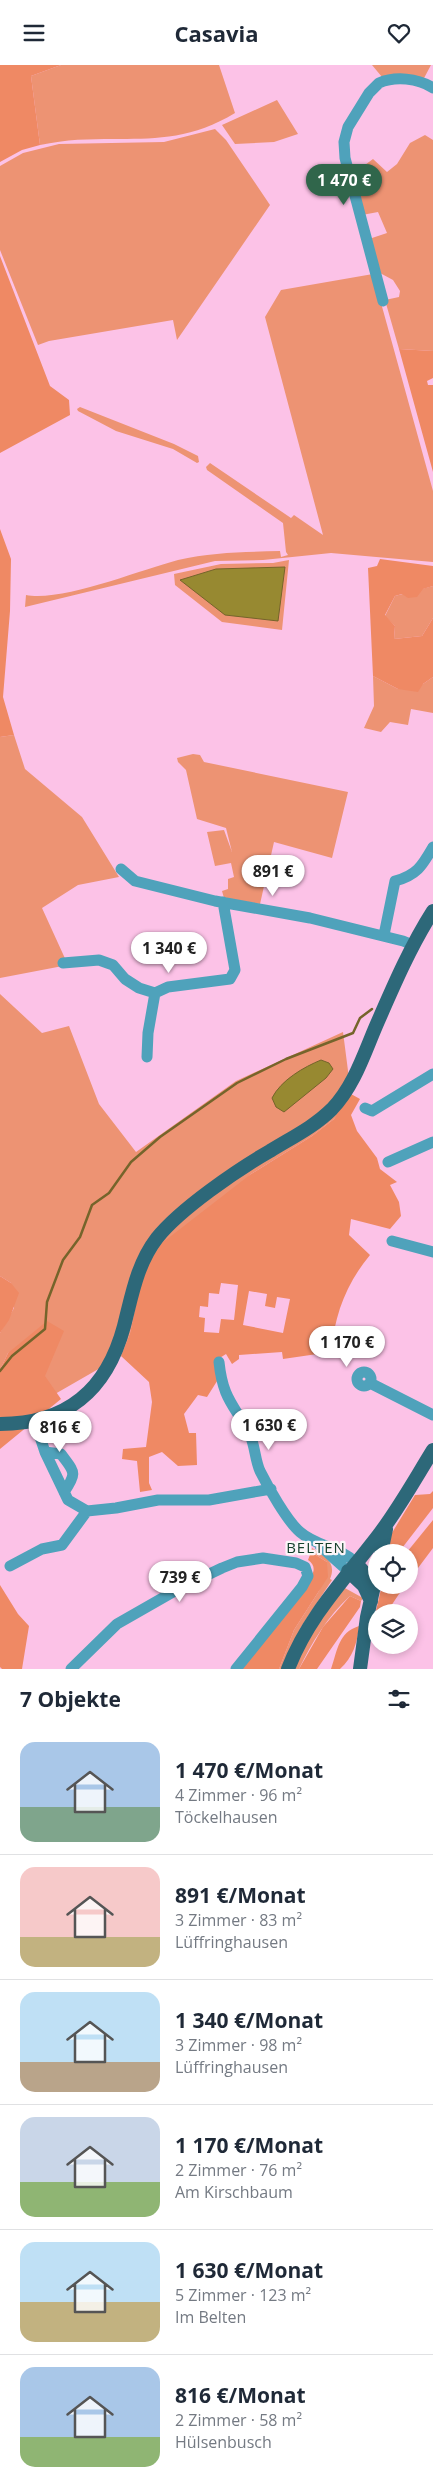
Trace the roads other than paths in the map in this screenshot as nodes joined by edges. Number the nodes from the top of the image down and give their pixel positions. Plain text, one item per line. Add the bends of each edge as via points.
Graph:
1 (433, 88) edge
2 (383, 301) dead end
3 (433, 847) edge
4 (120, 869) dead end
5 (222, 902) junction
6 (433, 911) edge
7 (384, 935) junction
8 (413, 945) junction
9 (63, 963) dead end
10 (155, 993) junction
11 (147, 1057) dead end
12 (433, 1074) edge
13 (365, 1108) dead end
14 (433, 1142) edge
15 (388, 1162) dead end
16 (392, 1241) dead end
17 (433, 1252) edge
18 (219, 1362) dead end
19 (370, 1383) dead end
20 (433, 1415) edge
21 (34, 1422) junction
22 (0, 1424) edge
23 (433, 1450) edge
24 (45, 1452) junction
25 (271, 1489) junction
26 (64, 1492) junction
27 (87, 1511) junction
28 (388, 1522) junction
29 (383, 1544) edge
30 (10, 1566) dead end
31 (352, 1567) junction
32 (368, 1577) edge
33 (373, 1594) edge
34 (71, 1669) edge
35 (236, 1669) edge
36 (288, 1669) edge
37 (360, 1669) edge

1 - 2 street via 416,80 396,79 378,83 359,108 345,137 345,158
3 - 7 street via 422,866 410,877 395,881
4 - 5 street via 135,881
5 - 7 street
5 - 10 street via 235,970 230,979 168,987
6 - 8 main road
7 - 8 street
8 - 21 main road via 358,1069 338,1103 315,1124 233,1175 162,1232 141,1265 118,1345 103,1377 75,1404 54,1416
9 - 10 street via 99,960 114,965 125,979 140,988
10 - 11 street
12 - 13 street via 372,1111
14 - 15 street
16 - 17 street
18 - 25 street via 227,1399 250,1436 260,1471
19 - 20 street
21 - 22 main road
21 - 24 street
23 - 28 main road
24 - 26 street
24 - 26 street via 61,1454 74,1472 74,1478
25 - 27 street via 209,1501 158,1500
25 - 31 street via 298,1531 318,1545 347,1554
26 - 27 street via 68,1501
27 - 30 street via 62,1545 42,1549
28 - 29 main road
28 - 31 main road
31 - 32 main road
31 - 36 main road via 312,1620
33 - 37 main road
34 - 35 street via 117,1624 222,1568 250,1559 269,1558 296,1563 308,1571 302,1587

